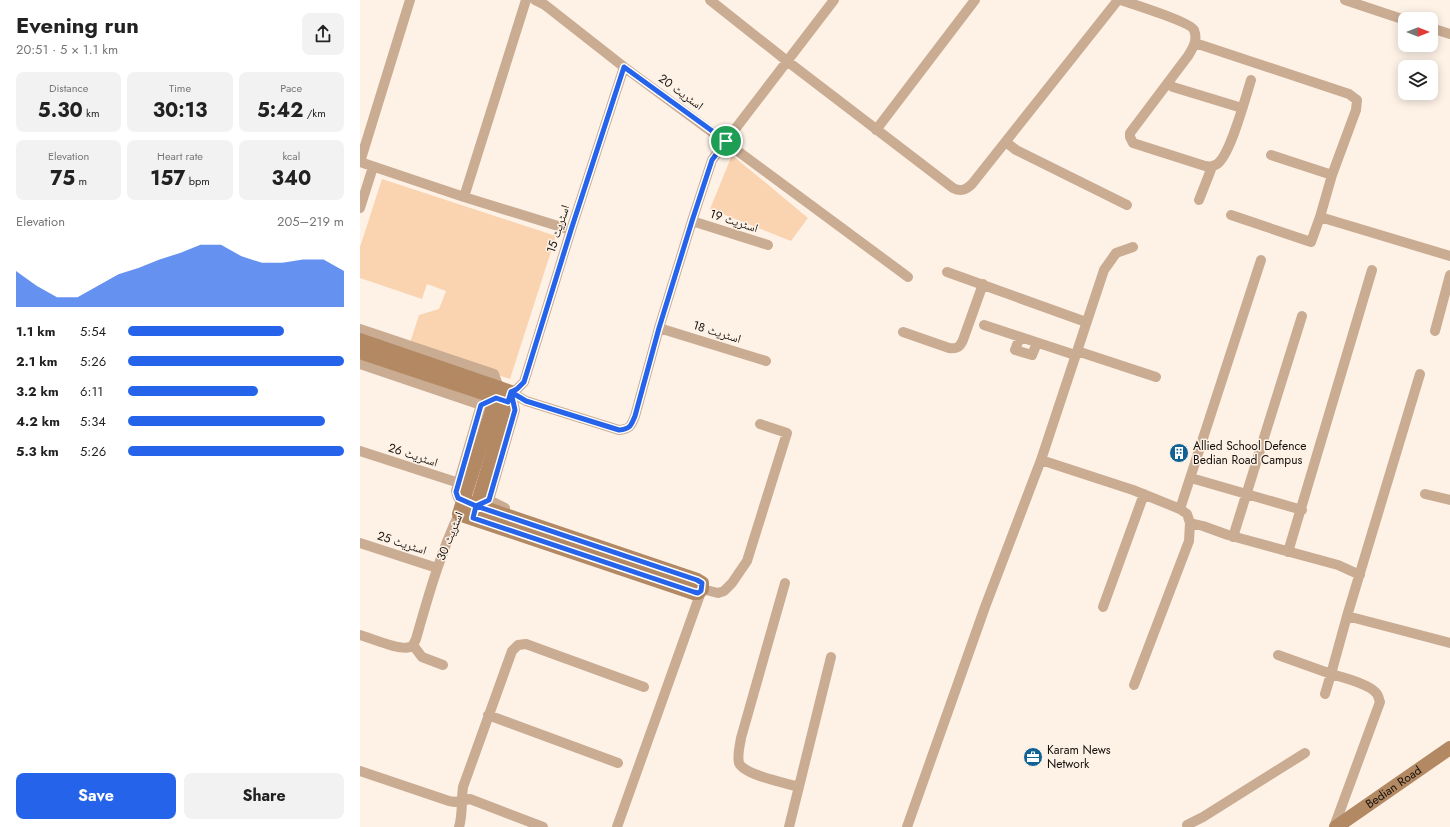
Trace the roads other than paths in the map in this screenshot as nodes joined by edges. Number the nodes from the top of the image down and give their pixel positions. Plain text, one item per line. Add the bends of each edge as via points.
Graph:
1 (410, 0) edge
2 (526, 0) edge
3 (535, 0) edge
4 (710, 0) edge
5 (834, 0) edge
6 (975, 0) edge
7 (1119, 0) edge
8 (1345, 0) edge
9 (1398, 18) edge
10 (1438, 30) edge
11 (1450, 34) edge
12 (1195, 43) junction
13 (787, 61) junction
14 (624, 67) junction
15 (1251, 80) dead end
16 (1168, 83) junction
17 (1242, 108) junction
18 (876, 130) junction
19 (726, 141) junction
20 (1006, 142) junction
21 (1271, 155) dead end
22 (360, 162) edge
23 (373, 167) junction
24 (1212, 167) junction
25 (1332, 175) junction
26 (464, 197) junction
27 (1199, 200) dead end
28 (1127, 205) dead end
29 (360, 208) edge
30 (1231, 215) dead end
31 (1320, 217) junction
32 (692, 221) junction
33 (571, 230) junction
34 (768, 245) dead end
35 (1133, 247) dead end
36 (1450, 256) edge
37 (1261, 260) dead end
38 (1372, 270) dead end
39 (947, 272) dead end
40 (1450, 275) edge
41 (908, 276) dead end
42 (983, 284) junction
43 (1302, 316) dead end
44 (1086, 322) junction
45 (984, 325) dead end
46 (360, 328) edge
47 (659, 328) junction
48 (1435, 331) dead end
49 (903, 332) dead end
50 (360, 340) edge
51 (360, 352) edge
52 (1076, 353) junction
53 (766, 361) dead end
54 (360, 364) edge
55 (1420, 374) dead end
56 (1156, 376) dead end
57 (504, 395) junction
58 (481, 405) junction
59 (760, 424) dead end
60 (360, 451) edge
61 (1040, 460) junction
62 (1191, 478) junction
63 (459, 483) junction
64 (1144, 494) junction
65 (1246, 494) junction
66 (1426, 494) dead end
67 (1450, 500) edge
68 (472, 508) junction
69 (505, 508) dead end
70 (1180, 509) junction
71 (1302, 510) junction
72 (1190, 523) junction
73 (1233, 537) junction
74 (360, 543) edge
75 (1288, 552) junction
76 (437, 568) junction
77 (1360, 575) junction
78 (785, 583) dead end
79 (702, 589) junction
80 (1103, 607) dead end
81 (1347, 616) junction
82 (360, 635) edge
83 (414, 642) junction
84 (1450, 643) edge
85 (1278, 655) dead end
86 (831, 657) dead end
87 (443, 665) dead end
88 (1331, 674) junction
89 (1134, 685) dead end
90 (644, 687) dead end
91 (1325, 694) dead end
92 (488, 715) junction
93 (1450, 748) edge
94 (1305, 753) dead end
95 (618, 763) dead end
96 (360, 771) edge
97 (799, 787) junction
98 (461, 801) junction
99 (459, 827) edge
100 (543, 827) edge
101 (617, 827) edge
102 (789, 827) edge
103 (907, 827) edge
104 (1188, 827) edge
105 (1335, 827) edge

1 - 22 street
2 - 26 street
3 - 14 street, اسٹریٹ 20 via 545,5
4 - 13 street
5 - 13 street
6 - 18 street
7 - 12 street via 1192,27 1195,31
7 - 20 street
8 - 9 street
10 - 11 street
12 - 16 street
12 - 25 street via 1354,97 1357,100 1356,110
13 - 18 street
13 - 19 street
14 - 19 street, اسٹریٹ 20
14 - 33 street, اسٹریٹ 15
15 - 17 street
16 - 17 street via 1173,87
16 - 24 street via 1132,130 1131,140 1138,146
17 - 24 street via 1223,158
18 - 20 street via 959,191 969,187
19 - 32 street via 712,160
19 - 41 street, اسٹریٹ 20
20 - 28 street via 1016,150
21 - 25 street
22 - 23 street
23 - 26 street
23 - 29 street
24 - 27 street
25 - 31 street
26 - 33 street
30 - 31 street via 1311,242
31 - 36 street
32 - 34 street, اسٹریٹ 19
32 - 47 street
33 - 57 street, اسٹریٹ 15 via 524,382 517,389
35 - 44 street via 1116,254 1104,270
37 - 62 street
38 - 71 street
39 - 42 street
40 - 48 street
42 - 44 street
42 - 49 street via 959,347 949,348
43 - 65 street
44 - 52 street
45 - 52 street via 1020,337 1015,350 1032,355 1037,343
46 - 57 street via 494,374
47 - 53 street, اسٹریٹ 18
47 - 57 street via 635,416 626,430
50 - 57 street
51 - 57 street
52 - 56 street
52 - 61 street
54 - 58 street
55 - 77 street
57 - 58 street, اسٹریٹ 15
57 - 68 street, اسٹریٹ 30
57 - 68 street via 515,410
58 - 63 street
59 - 79 street via 787,433 747,561 724,591 716,593
60 - 63 street, اسٹریٹ 26
61 - 64 street
61 - 103 street
62 - 65 street
62 - 70 street
63 - 68 street via 456,492 458,498
64 - 70 street
64 - 80 street
65 - 71 street
65 - 73 street
66 - 67 street
68 - 69 street
68 - 76 street, اسٹریٹ 30 via 450,532
68 - 79 street via 694,592 698,593
70 - 72 street via 1187,514
71 - 75 street
72 - 73 street
72 - 89 street via 1189,541
73 - 75 street
74 - 76 street, اسٹریٹ 25
75 - 77 street via 1338,565
76 - 83 street, اسٹریٹ 30
77 - 81 street
78 - 97 street via 741,738 739,763 748,771
79 - 101 street
81 - 84 street
81 - 88 street
82 - 83 street via 398,647 409,648
83 - 87 street via 422,657
85 - 88 street
86 - 97 street
88 - 91 street
88 - 105 street via 1375,691 1380,702
90 - 92 street via 526,644 518,645 512,651
92 - 95 street
92 - 98 street via 463,787
93 - 105 street, Bedian Road
94 - 104 street via 1187,825
96 - 98 street via 449,801
97 - 102 street
98 - 99 street via 462,820
98 - 100 street via 470,799

